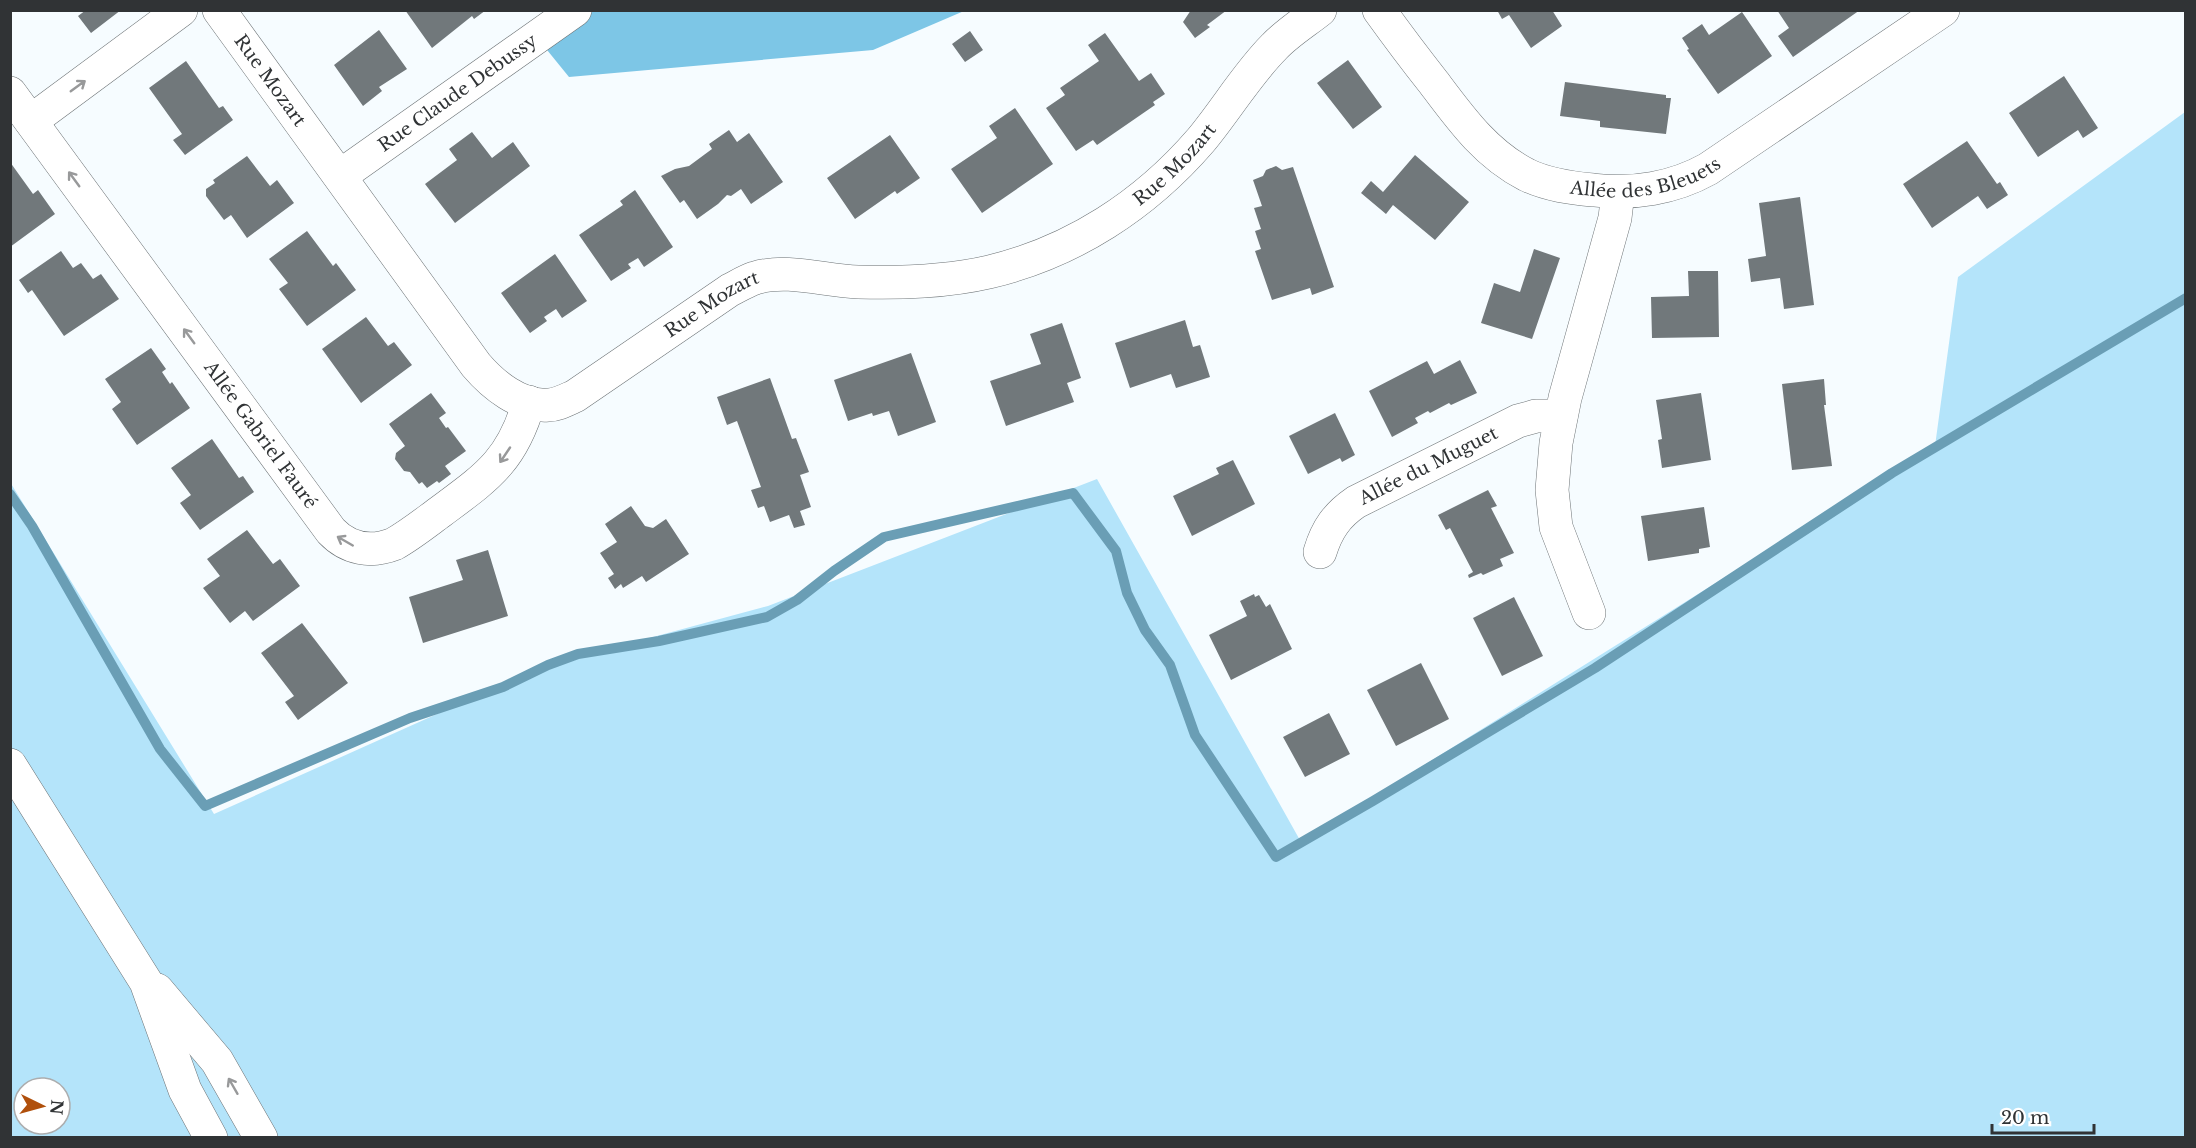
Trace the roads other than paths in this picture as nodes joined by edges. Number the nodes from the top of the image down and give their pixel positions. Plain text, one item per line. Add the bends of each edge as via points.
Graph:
1 (181, 10) edge
2 (219, 10) edge
3 (575, 10) edge
4 (1320, 10) edge
5 (1378, 10) edge
6 (1943, 10) edge
7 (10, 93) edge
8 (31, 121) junction
9 (340, 176) junction
10 (1618, 192) junction
11 (529, 402) junction
12 (1561, 416) junction
13 (1320, 552) dead end
14 (1588, 613) dead end
15 (10, 765) edge
16 (135, 963) junction
17 (211, 1137) edge
18 (261, 1137) edge

8 -> 1 street
2 - 9 street, Rue Mozart
3 - 9 street, Rue Claude Debussy
4 - 11 street, Rue Mozart via 1273,48 1178,165 1136,202 1072,242 1019,264 944,279 855,282 780,275 755,278 730,290 574,396 548,405
5 - 10 street, Allée des Bleuets via 1470,131 1490,150 1543,181
6 - 10 street, Allée des Bleuets via 1708,170 1672,185
7 - 8 street, Allée Gabriel Fauré
11 -> 8 street, Allée Gabriel Fauré via 511,448 483,481 394,544 368,549 351,546 331,531
9 - 11 street, Rue Mozart via 477,365 491,381
10 - 12 street via 1615,218
12 - 13 street, Allée du Muguet via 1518,421 1356,501 1330,527
12 - 14 street via 1552,490 1554,516
15 - 16 street
16 - 17 street via 153,997 185,1090
18 -> 16 street via 217,1061

